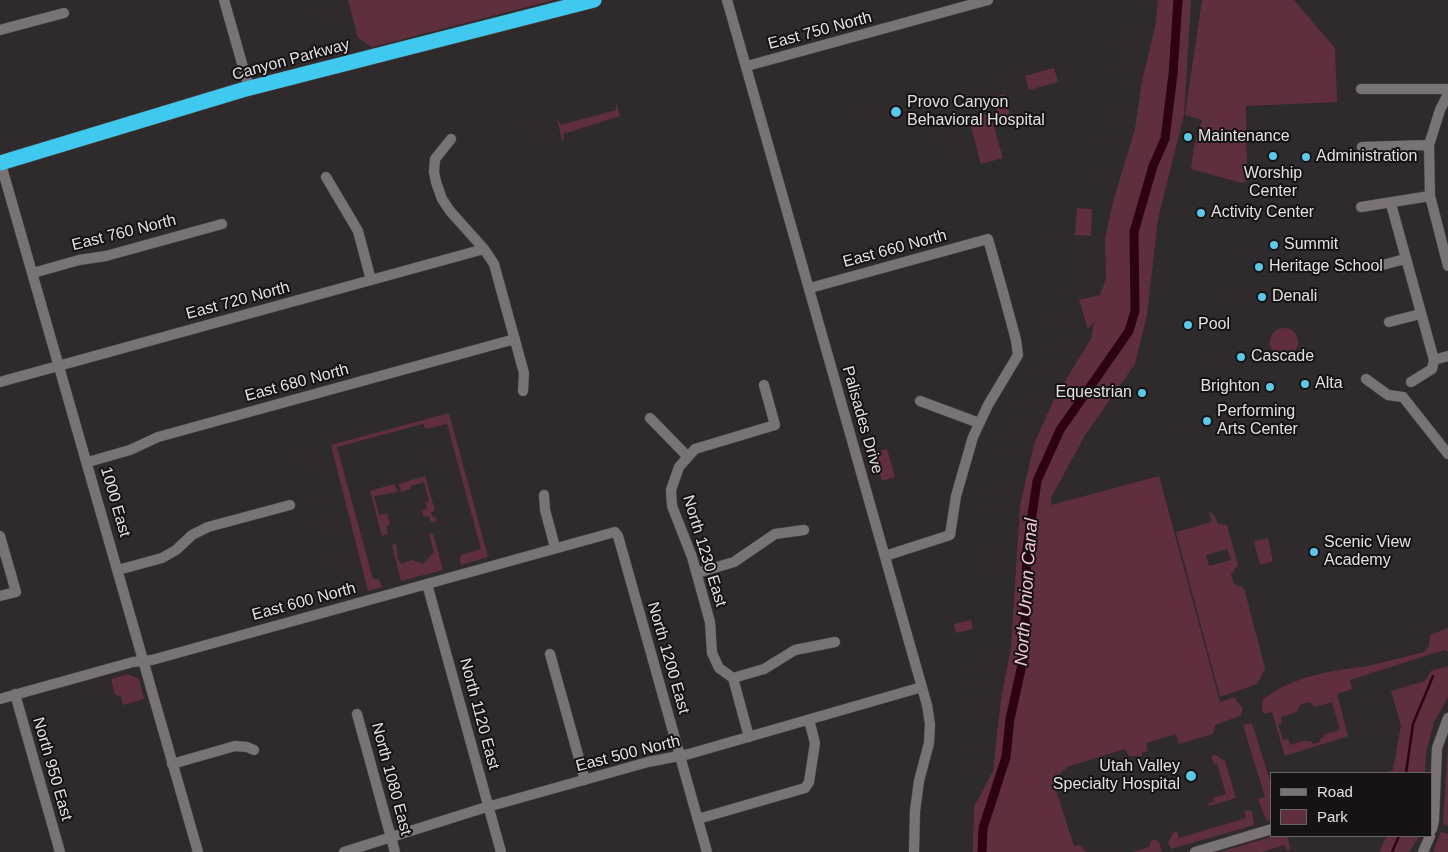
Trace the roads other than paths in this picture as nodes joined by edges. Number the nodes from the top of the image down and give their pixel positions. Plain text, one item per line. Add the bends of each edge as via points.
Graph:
1 (224, 0) edge
2 (594, 0) edge
3 (727, 0) edge
4 (988, 0) edge
5 (64, 13) dead end
6 (0, 30) edge
7 (747, 66) junction
8 (248, 88) junction
9 (1361, 89) dead end
10 (1448, 89) edge
11 (1448, 94) edge
12 (451, 139) dead end
13 (1429, 145) junction
14 (1362, 147) dead end
15 (0, 162) edge
16 (326, 177) dead end
17 (1430, 196) junction
18 (1391, 204) junction
19 (1361, 207) dead end
20 (222, 224) dead end
21 (484, 249) junction
22 (1405, 259) junction
23 (1448, 266) edge
24 (1375, 267) dead end
25 (33, 273) junction
26 (371, 280) junction
27 (810, 288) junction
28 (1420, 314) junction
29 (1389, 322) dead end
30 (515, 338) junction
31 (1448, 356) edge
32 (1434, 360) junction
33 (59, 366) junction
34 (1366, 379) dead end
35 (0, 382) edge
36 (1411, 382) dead end
37 (764, 385) dead end
38 (523, 392) dead end
39 (920, 401) dead end
40 (650, 418) dead end
41 (979, 423) junction
42 (1448, 454) edge
43 (687, 456) junction
44 (88, 462) junction
45 (544, 496) dead end
46 (290, 505) dead end
47 (804, 530) dead end
48 (615, 532) joint
49 (0, 536) edge
50 (555, 547) junction
51 (885, 556) junction
52 (118, 570) junction
53 (697, 573) junction
54 (427, 584) junction
55 (0, 596) edge
56 (835, 642) dead end
57 (550, 654) dead end
58 (144, 661) junction
59 (733, 678) junction
60 (922, 687) junction
61 (15, 694) junction
62 (0, 698) edge
63 (358, 714) dead end
64 (1448, 718) edge
65 (808, 720) junction
66 (749, 737) junction
67 (254, 750) dead end
68 (680, 755) junction
69 (172, 764) junction
70 (585, 780) junction
71 (1433, 793) edge
72 (489, 807) junction
73 (698, 819) junction
74 (1270, 831) edge
75 (1430, 837) edge
76 (391, 838) junction
77 (60, 852) edge
78 (198, 852) edge
79 (344, 852) edge
80 (395, 852) edge
81 (501, 852) edge
82 (707, 852) edge
83 (914, 852) edge
84 (1195, 852) edge
85 (1423, 852) edge

1 - 8 street
2 - 8 highway, Canyon Parkway
3 - 7 street, Palisades Drive
4 - 7 street, East 750 North
5 - 6 street
7 - 27 street, Palisades Drive
8 - 15 highway, Canyon Parkway
9 - 10 street
11 - 13 street
12 - 21 street via 435,159 436,182 450,210
13 - 14 street
13 - 17 street
15 - 25 street, 1000 East
16 - 26 street via 358,231
17 - 18 street
17 - 23 street
18 - 19 street
18 - 22 street
20 - 25 street, East 760 North
21 - 26 street, East 720 North
21 - 30 street via 498,274
22 - 24 street
22 - 28 street
25 - 33 street, 1000 East
26 - 33 street, East 720 North
27 - 41 street, East 660 North via 988,239 1018,355
27 - 51 street, Palisades Drive
28 - 29 street
28 - 32 street
30 - 38 street via 524,373
30 - 44 street, East 680 North via 158,437 130,450
31 - 32 street
32 - 36 street via 1432,369
33 - 35 street, East 720 North
33 - 44 street, 1000 East
34 - 42 street via 1388,395 1403,398
37 - 43 street via 775,425 701,446
39 - 41 street
40 - 43 street
41 - 51 street via 960,478 948,538
43 - 53 street, North 1230 East via 676,473 671,500
44 - 52 street, 1000 East
45 - 50 street
46 - 52 street via 208,527 162,558
47 - 53 street via 775,534 734,562
48 - 50 street, East 600 North
48 - 68 street, North 1200 East
49 - 55 street via 16,592
50 - 54 street, East 600 North
51 - 60 street, Palisades Drive
52 - 58 street, 1000 East
53 - 59 street, North 1230 East via 710,622 714,660
54 - 58 street, East 600 North
54 - 72 street, North 1120 East
56 - 59 street via 795,650 764,669
57 - 70 street
58 - 61 street, East 600 North
58 - 69 street, 1000 East
59 - 66 street
60 - 65 street, East 500 North
60 - 83 street, Palisades Drive via 930,732 915,811
61 - 62 street, East 600 North
61 - 77 street, North 950 East
63 - 76 street, North 1080 East
64 - 71 street via 1437,748
65 - 66 street, East 500 North
65 - 73 street via 815,743 809,782 805,788
66 - 68 street, East 500 North
67 - 69 street via 235,746
68 - 70 street, East 500 North
68 - 73 street, North 1200 East
69 - 78 street, 1000 East
70 - 72 street, East 500 North
72 - 76 street, East 500 North
72 - 81 street, North 1120 East
73 - 82 street, North 1200 East
74 - 84 street
75 - 85 street
76 - 79 street, East 500 North
76 - 80 street, North 1080 East

